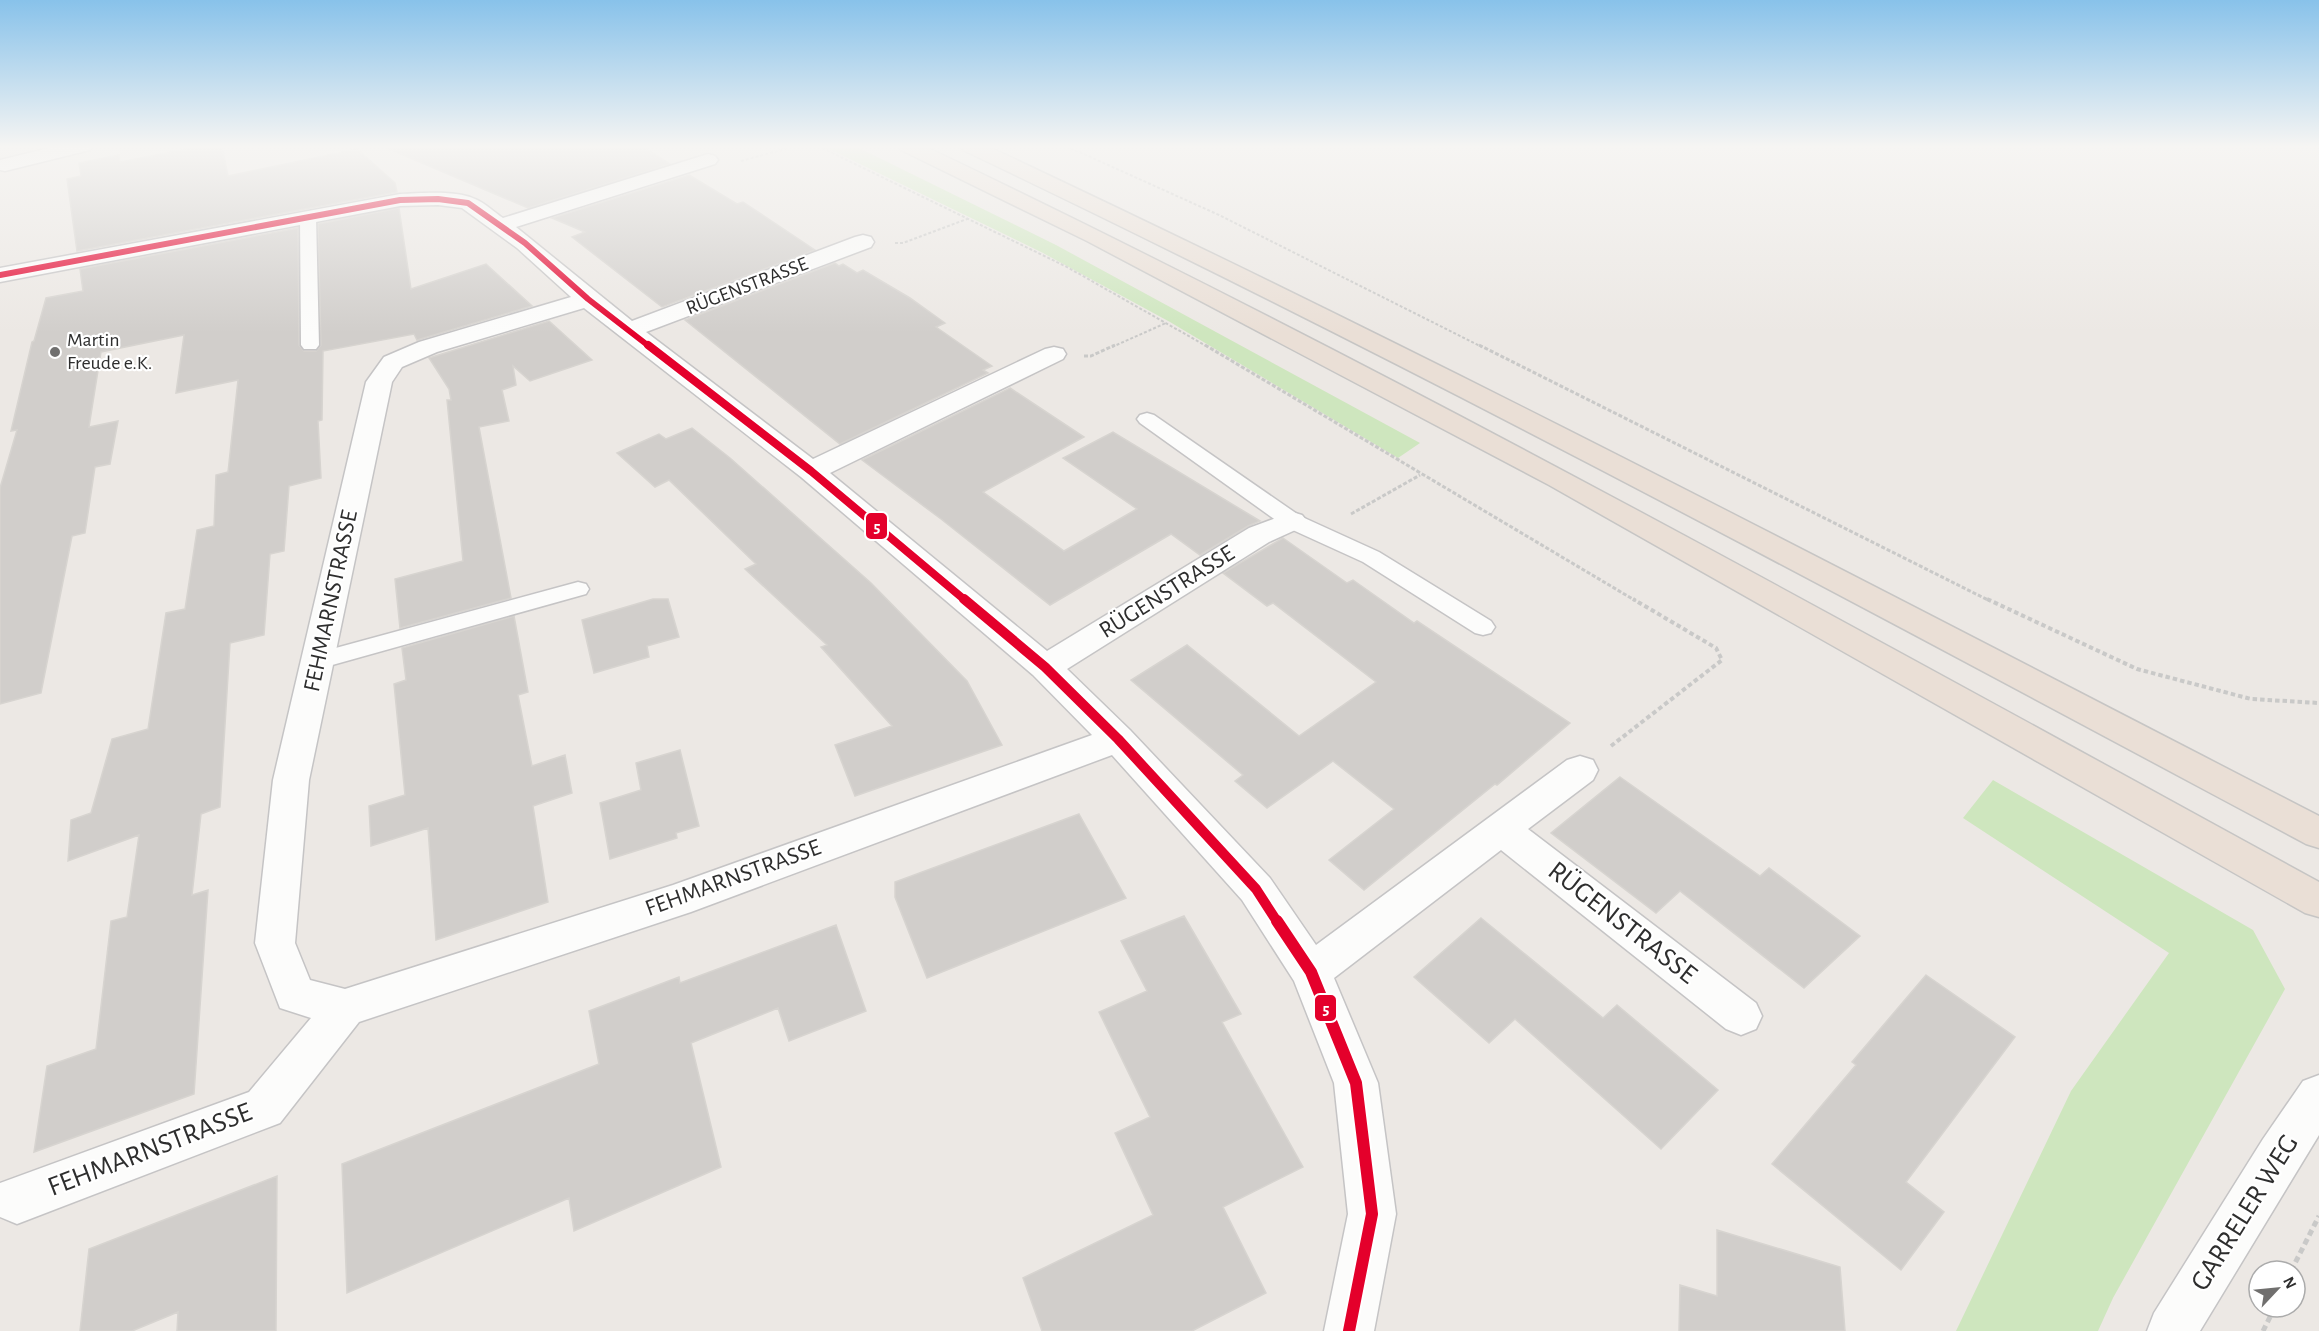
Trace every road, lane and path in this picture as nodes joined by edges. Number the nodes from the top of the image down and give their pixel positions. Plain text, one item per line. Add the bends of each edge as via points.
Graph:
1 (356, 208) edge
2 (476, 208) edge
3 (555, 208) edge
4 (947, 208) edge
5 (1037, 208) edge
6 (1104, 208) edge
7 (1204, 208) edge
8 (308, 217) junction
9 (968, 218) junction
10 (501, 225) junction
11 (863, 242) joint
12 (0, 275) edge
13 (588, 299) junction
14 (1166, 322) junction
15 (630, 330) junction
16 (310, 345) dead end
17 (1054, 354) joint
18 (1147, 419) dead end
19 (811, 471) junction
20 (1420, 474) junction
21 (1292, 521) junction
22 (578, 589) dead end
23 (1483, 627) dead end
24 (318, 660) junction
25 (1045, 667) junction
26 (2319, 703) edge
27 (1118, 739) junction
28 (1580, 770) joint
29 (1502, 830) junction
30 (2319, 833) edge
31 (2319, 901) edge
32 (1311, 972) junction
33 (345, 1008) junction
34 (1741, 1016) dead end
35 (2319, 1096) edge
36 (17, 1200) dead end
37 (2319, 1216) edge
38 (2297, 1259) edge
39 (1349, 1331) edge
40 (2172, 1331) edge

1 - 8 street
2 - 10 street
3 - 10 street
4 - 9 path
5 - 31 highway via 1559,479
6 - 30 highway via 1594,453
7 - 26 path via 1967,590 2137,669 2251,699
8 - 12 street
8 - 16 lane
9 - 11 path via 903,243
9 - 14 path
10 - 13 street
11 - 15 street, RÜGENSTRASSE
13 - 15 street
13 - 24 street, FEHMARNSTRASSE via 428,347 393,362 379,382
14 - 17 path via 1090,356
14 - 20 path
15 - 19 street
17 - 19 street
18 - 21 lane
19 - 25 street
20 - 21 path via 1348,515
20 - 28 path via 1716,648 1722,660
21 - 23 lane via 1371,557
21 - 25 street, RÜGENSTRASSE via 1259,535
22 - 24 lane
24 - 33 street, FEHMARNSTRASSE via 291,780 275,943 295,995
25 - 27 street
27 - 32 street via 1256,889
27 - 33 street, FEHMARNSTRASSE via 676,900
28 - 29 street
29 - 32 street
29 - 34 street, RÜGENSTRASSE
32 - 39 street via 1356,1083 1372,1214
33 - 36 street, FEHMARNSTRASSE via 264,1107
35 - 40 street, GARRELER WEG
37 - 38 path

